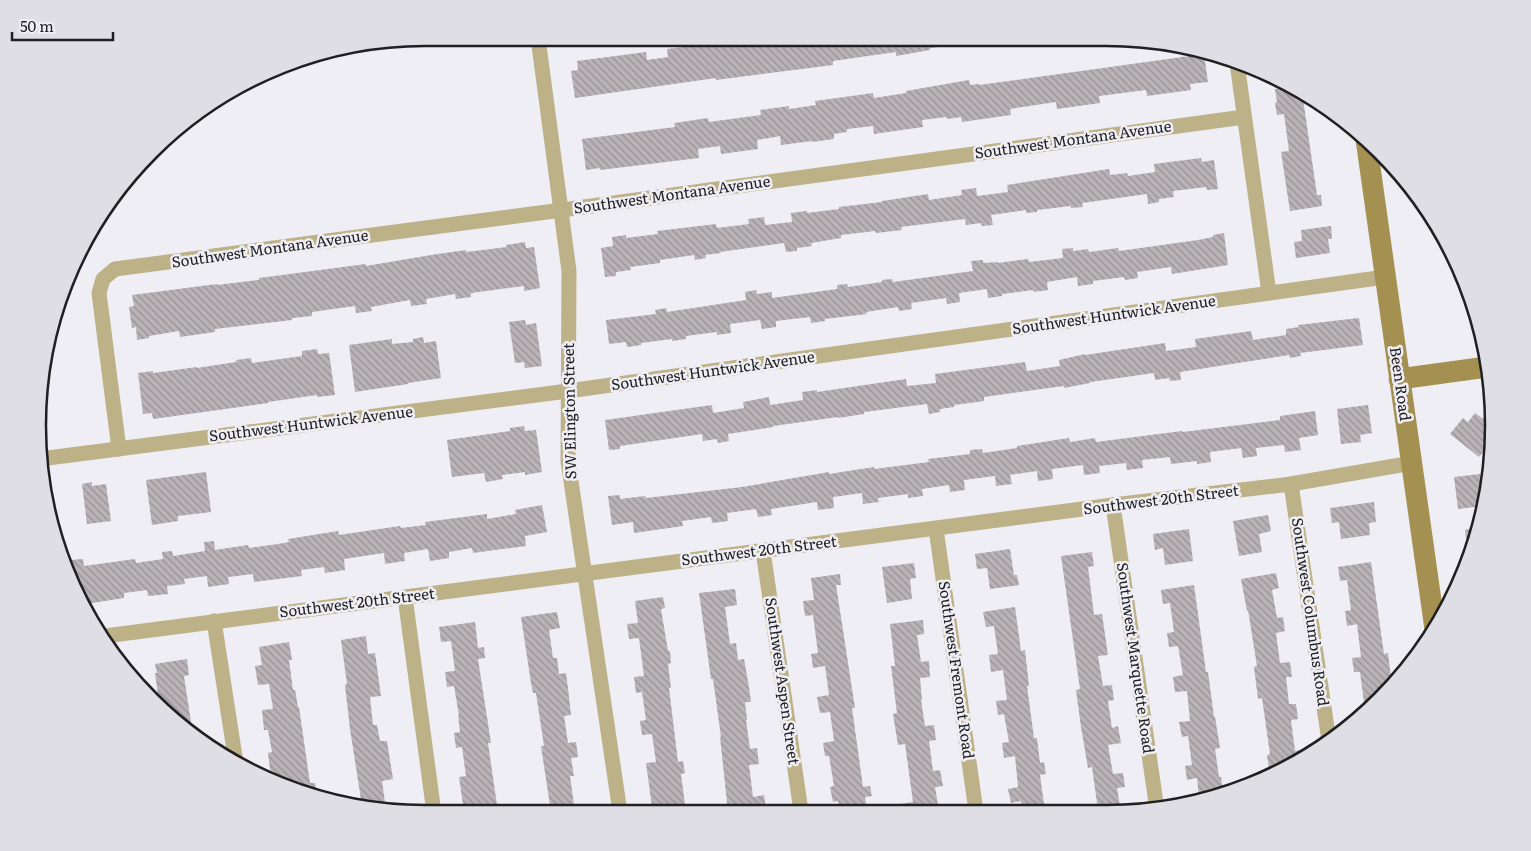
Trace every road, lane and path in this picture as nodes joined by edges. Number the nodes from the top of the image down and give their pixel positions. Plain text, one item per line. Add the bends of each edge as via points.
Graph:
1 (539, 46) edge
2 (1237, 70) edge
3 (1244, 117) junction
4 (1368, 151) edge
5 (562, 210) junction
6 (1385, 277) junction
7 (1268, 293) junction
8 (1480, 368) edge
9 (1399, 379) junction
10 (568, 391) junction
11 (120, 449) junction
12 (48, 458) edge
13 (1412, 463) junction
14 (1291, 484) junction
15 (1113, 506) junction
16 (936, 529) junction
17 (764, 551) junction
18 (584, 574) junction
19 (405, 597) junction
20 (1433, 616) edge
21 (214, 622) junction
22 (110, 635) edge
23 (1328, 732) edge
24 (234, 753) edge
25 (1157, 802) edge
26 (433, 805) edge
27 (619, 805) edge
28 (800, 805) edge
29 (975, 805) edge

1 - 5 street, SW Elington Street
2 - 3 street
3 - 5 street, Southwest Montana Avenue
3 - 7 street
4 - 6 street, Been Road
5 - 10 street, SW Elington Street via 569,271
5 - 11 street, Southwest Montana Avenue via 115,269 102,279 98,293
6 - 7 street, Southwest Huntwick Avenue
6 - 9 street, Been Road
7 - 10 street, Southwest Huntwick Avenue
8 - 9 street
9 - 13 street, Been Road
10 - 11 street, Southwest Huntwick Avenue
10 - 18 street, SW Elington Street via 568,460
11 - 12 street, Southwest Huntwick Avenue
13 - 14 street, Southwest 20th Street
13 - 20 street, Been Road
14 - 15 street, Southwest 20th Street
14 - 23 street, Southwest Columbus Road
15 - 16 street, Southwest 20th Street
15 - 25 street, Southwest Marquette Road
16 - 17 street, Southwest 20th Street
16 - 29 street, Southwest Fremont Road
17 - 18 street, Southwest 20th Street
17 - 28 street, Southwest Aspen Street
18 - 19 street, Southwest 20th Street
18 - 27 street, SW Elington Street
19 - 21 street, Southwest 20th Street
19 - 26 street
21 - 22 street, Southwest 20th Street
21 - 24 street

